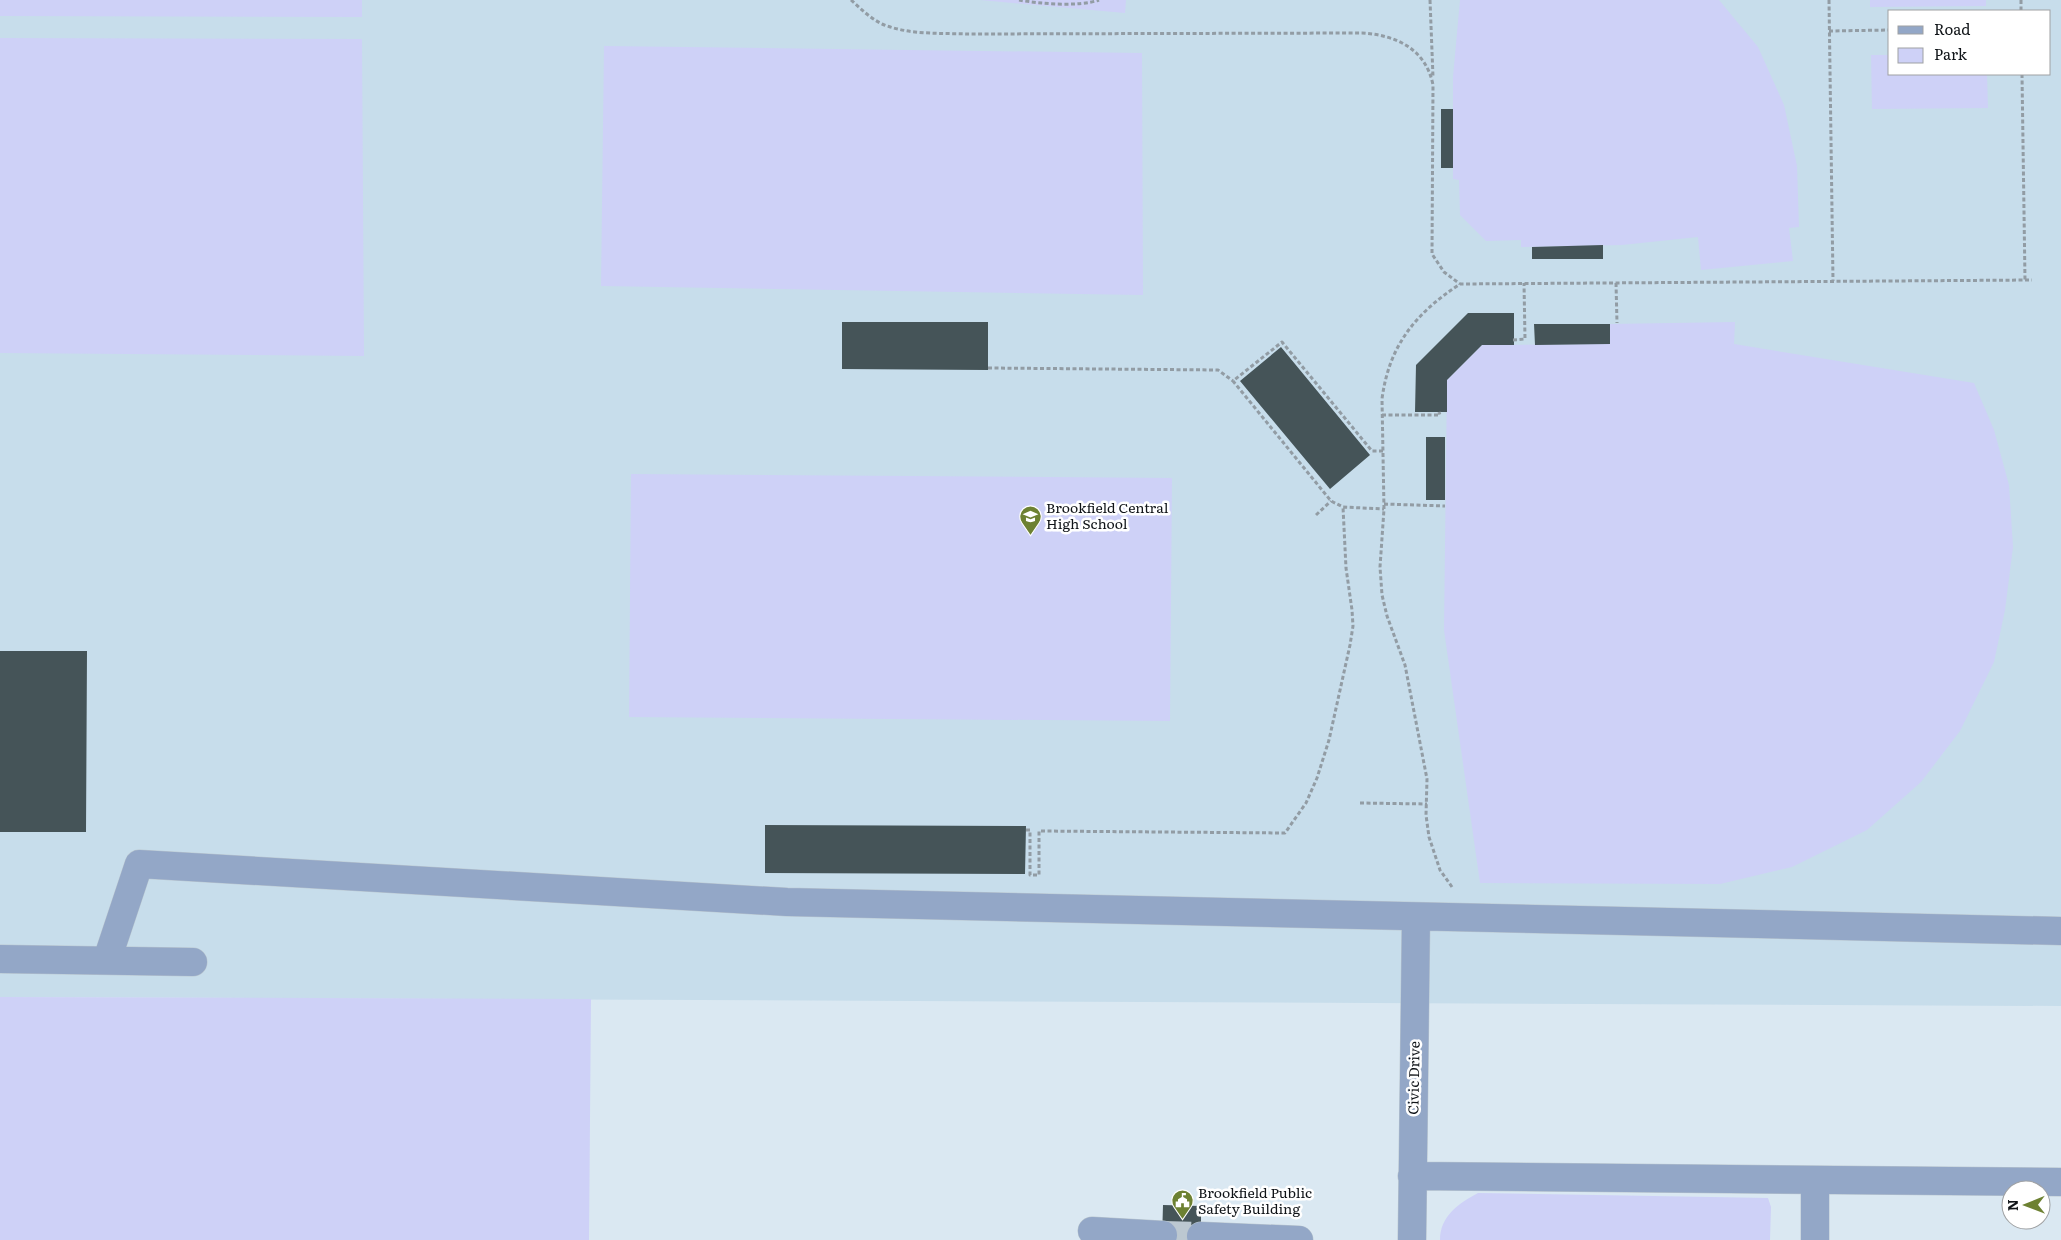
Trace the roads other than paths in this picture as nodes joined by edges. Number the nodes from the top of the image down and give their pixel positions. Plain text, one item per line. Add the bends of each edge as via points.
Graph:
1 (1416, 917) junction
2 (2061, 931) edge
3 (0, 958) edge
4 (107, 960) junction
5 (193, 962) dead end
6 (1412, 1176) junction
7 (1815, 1181) junction
8 (2061, 1182) edge
9 (1092, 1231) dead end
10 (1162, 1235) dead end
11 (1201, 1236) dead end
12 (1299, 1240) edge
13 (1412, 1240) edge
14 (1815, 1240) edge

1 - 2 street
1 - 4 street via 787,902 139,864
1 - 6 street, Civic Drive
3 - 4 street
4 - 5 street
6 - 7 street
6 - 13 street, Civic Drive
7 - 8 street
7 - 14 street
9 - 10 street
11 - 12 street

